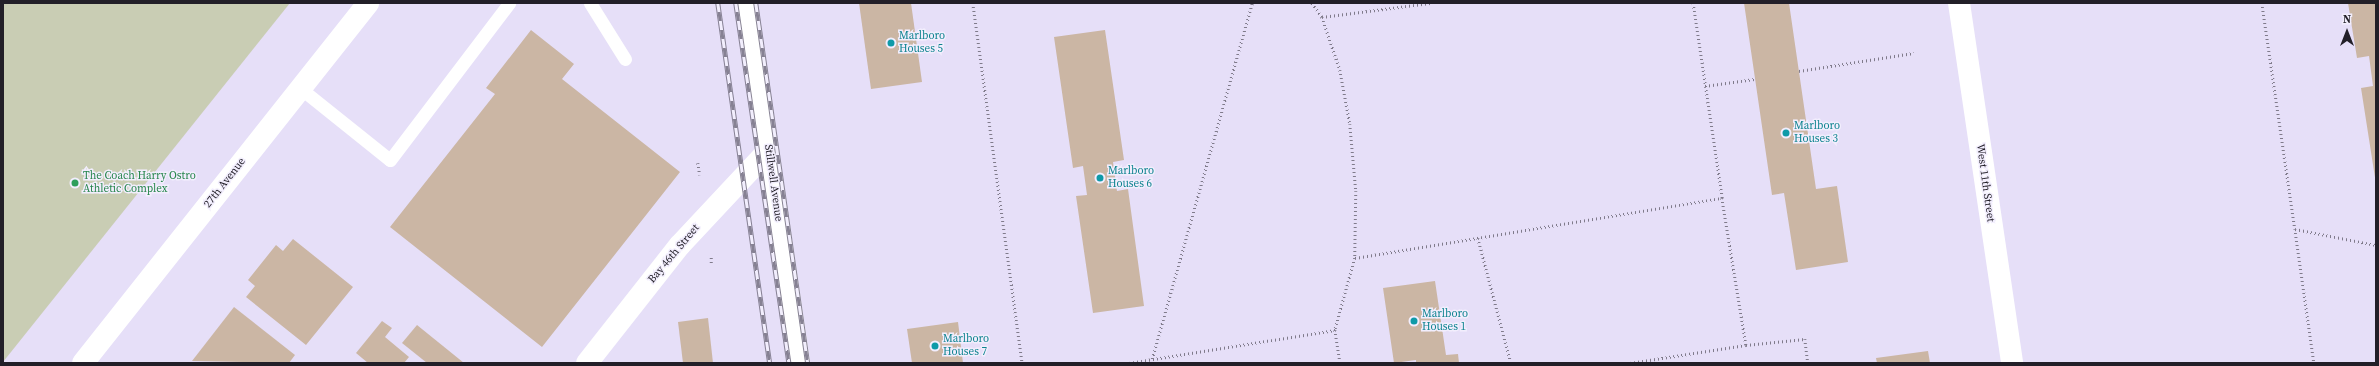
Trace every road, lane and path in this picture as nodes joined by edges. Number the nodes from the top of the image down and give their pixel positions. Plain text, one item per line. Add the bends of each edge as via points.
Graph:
1 (368, 3) edge
2 (509, 3) edge
3 (590, 3) edge
4 (746, 3) edge
5 (973, 3) edge
6 (1252, 3) edge
7 (1312, 3) edge
8 (1430, 3) edge
9 (1693, 3) edge
10 (1959, 3) edge
11 (2262, 3) edge
12 (1322, 17) junction
13 (1914, 53) dead end
14 (625, 59) dead end
15 (1799, 71) dead end
16 (1755, 80) dead end
17 (1705, 86) junction
18 (300, 88) junction
19 (768, 151) junction
20 (698, 164) dead end
21 (700, 176) dead end
22 (1722, 198) junction
23 (2295, 230) junction
24 (1478, 238) junction
25 (2376, 245) edge
26 (711, 256) dead end
27 (1355, 258) junction
28 (711, 263) dead end
29 (1335, 330) junction
30 (1746, 345) junction
31 (1152, 359) junction
32 (83, 363) edge
33 (587, 363) edge
34 (799, 363) edge
35 (1022, 363) edge
36 (1129, 363) edge
37 (1340, 363) edge
38 (1512, 363) edge
39 (1630, 363) edge
40 (1808, 363) edge
41 (2012, 363) edge
42 (2314, 363) edge

1 - 18 street, 27th Avenue
2 - 18 lane via 390,160
3 - 14 lane
4 - 19 street, Stillwell Avenue
5 - 35 path
6 - 31 path
7 - 12 path
8 - 12 path
9 - 17 path
10 - 41 street, West 11th Street
11 - 23 path
12 - 27 path via 1340,70 1350,124 1356,191
13 - 15 path
16 - 17 path
17 - 22 path
18 - 32 street, 27th Avenue
19 - 33 street, Bay 46th Street via 680,245
19 - 34 street, Stillwell Avenue
20 - 21 path
22 - 24 path
22 - 30 path
23 - 25 path
23 - 42 path
24 - 27 path
24 - 38 path
26 - 28 path
27 - 29 path
29 - 31 path
29 - 37 path
30 - 39 path
30 - 40 path via 1805,339
31 - 36 path

